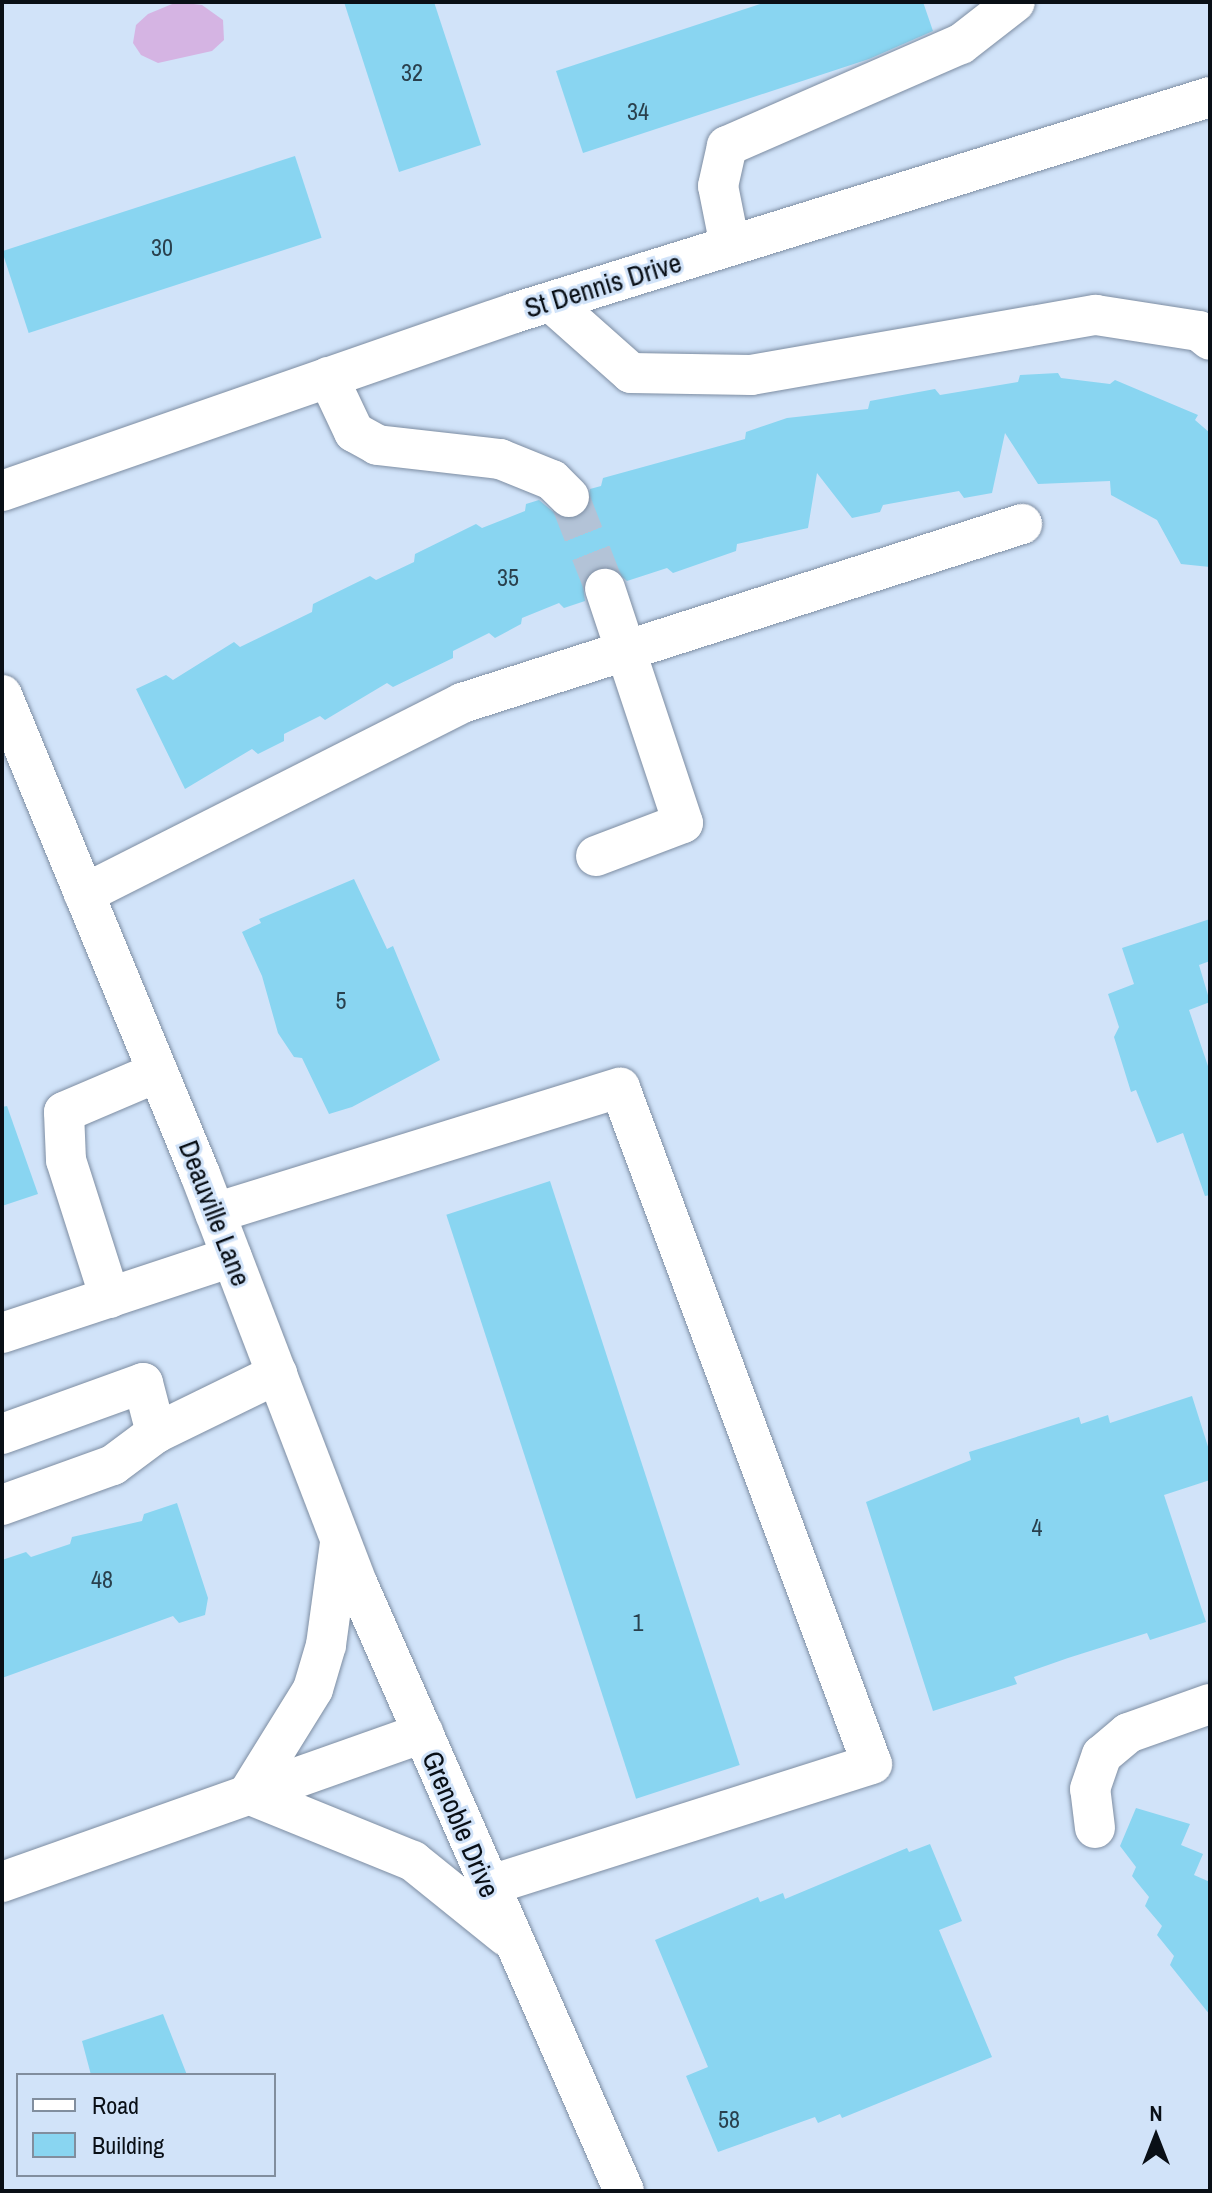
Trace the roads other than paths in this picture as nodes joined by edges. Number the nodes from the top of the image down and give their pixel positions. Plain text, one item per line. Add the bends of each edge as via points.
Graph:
1 (1015, 2) edge
2 (1210, 97) edge
3 (730, 246) junction
4 (551, 302) junction
5 (1210, 340) edge
6 (328, 377) junction
7 (2, 491) edge
8 (569, 497) tunnel mouth
9 (1022, 524) dead end
10 (605, 589) tunnel mouth
11 (627, 651) junction
12 (6, 709) edge
13 (596, 856) dead end
14 (84, 894) junction
15 (158, 1072) junction
16 (215, 1213) junction
17 (232, 1257) junction
18 (110, 1298) junction
19 (2, 1333) edge
20 (277, 1374) junction
21 (156, 1433) junction
22 (2, 1434) edge
23 (2, 1505) edge
24 (341, 1539) junction
25 (1210, 1704) edge
26 (423, 1733) junction
27 (248, 1794) junction
28 (1095, 1828) dead end
29 (2, 1882) edge
30 (487, 1886) junction
31 (512, 1941) junction
32 (624, 2191) edge

1 - 3 street via 961,44 727,146 718,186
2 - 3 street, St Dennis Drive
3 - 4 street, St Dennis Drive
4 - 5 street via 631,373 751,375 1096,315 1199,331
4 - 6 street, St Dennis Drive
6 - 7 street, St Dennis Drive
6 - 8 street via 354,432 377,445 500,459 552,480
9 - 11 street
10 - 11 street
11 - 13 street via 683,823
11 - 14 street via 462,703
12 - 14 street, Deauville Lane
14 - 15 street, Deauville Lane
15 - 16 street, Deauville Lane
15 - 18 street via 64,1112 66,1160
16 - 17 street, Deauville Lane
16 - 30 street via 620,1088 872,1764
17 - 18 street
17 - 20 street, Deauville Lane
18 - 19 street
20 - 21 street
20 - 24 street, Deauville Lane
21 - 22 street via 143,1383
21 - 23 street via 113,1465
24 - 26 street, Deauville Lane
24 - 27 street via 326,1645 313,1689
25 - 28 street via 1128,1733 1102,1755 1090,1789
26 - 27 street, Grenoble Drive
26 - 30 street, Grenoble Drive
27 - 29 street, Grenoble Drive
27 - 31 street via 413,1861
30 - 31 street, Grenoble Drive
31 - 32 street, Grenoble Drive

